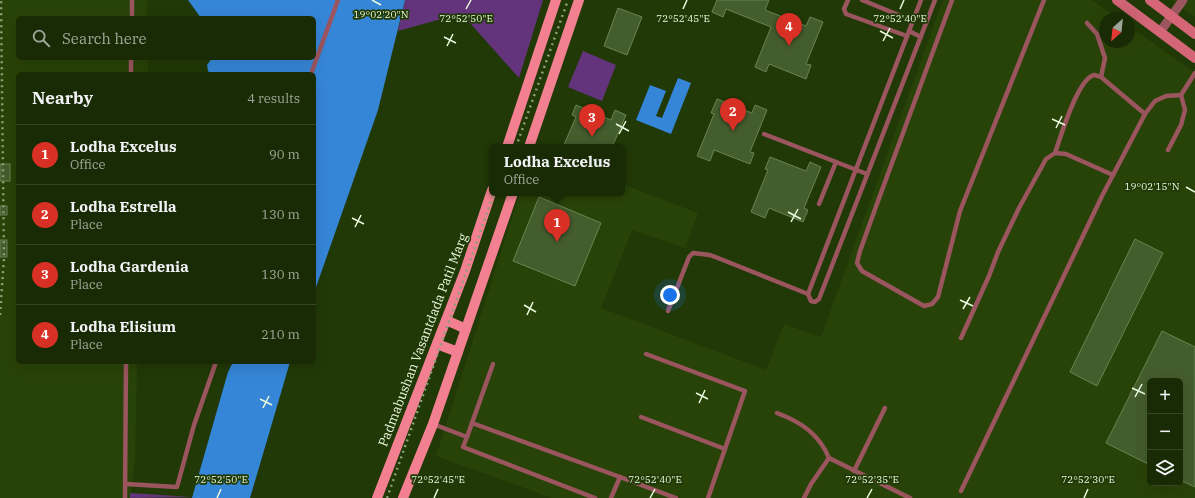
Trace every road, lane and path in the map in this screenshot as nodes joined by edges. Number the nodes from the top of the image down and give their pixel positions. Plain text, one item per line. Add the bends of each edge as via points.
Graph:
1 (132, 0) edge
2 (338, 0) edge
3 (556, 0) edge
4 (579, 0) edge
5 (848, 0) edge
6 (862, 0) edge
7 (921, 0) edge
8 (935, 0) edge
9 (952, 0) edge
10 (1044, 0) edge
11 (1117, 0) edge
12 (1150, 0) edge
13 (1183, 0) edge
14 (132, 16) edge
15 (1171, 16) junction
16 (913, 21) junction
17 (1087, 23) dead end
18 (1160, 32) junction
19 (908, 34) junction
20 (1195, 34) edge
21 (921, 37) junction
22 (1195, 58) edge
23 (131, 60) edge
24 (131, 72) edge
25 (312, 72) edge
26 (1195, 73) edge
27 (1100, 77) junction
28 (1181, 95) junction
29 (1145, 114) junction
30 (764, 134) dead end
31 (507, 144) edge
32 (530, 144) edge
33 (1168, 150) dead end
34 (1055, 153) junction
35 (836, 162) junction
36 (856, 170) junction
37 (867, 174) junction
38 (1113, 175) junction
39 (490, 196) edge
40 (512, 196) edge
41 (819, 204) dead end
42 (808, 294) junction
43 (668, 311) dead end
44 (446, 320) junction
45 (466, 329) junction
46 (961, 338) dead end
47 (436, 344) junction
48 (458, 352) junction
49 (646, 354) dead end
50 (126, 364) edge
51 (215, 364) edge
52 (493, 364) dead end
53 (885, 408) dead end
54 (778, 413) dead end
55 (641, 417) dead end
56 (472, 423) junction
57 (433, 424) junction
58 (467, 436) junction
59 (725, 449) junction
60 (829, 458) junction
61 (854, 471) junction
62 (620, 477) junction
63 (126, 484) junction
64 (961, 491) dead end
65 (903, 497) edge
66 (125, 498) edge
67 (377, 498) edge
68 (403, 498) edge
69 (595, 498) edge
70 (611, 498) edge
71 (676, 498) edge
72 (708, 498) edge
73 (804, 498) edge
74 (910, 498) edge

1 - 14 lane
2 - 25 lane
3 - 31 main road
4 - 32 main road
5 - 19 lane via 844,9 846,14
6 - 16 lane
7 - 16 lane
8 - 21 lane
9 - 10 lane via 857,263 862,271 924,306 932,304 938,297 960,211
11 - 18 main road
12 - 15 main road
13 - 15 street
15 - 18 street
15 - 20 main road
16 - 19 lane
17 - 27 lane via 1097,34 1105,58
18 - 22 main road
19 - 21 lane
19 - 36 lane
21 - 37 lane
23 - 24 lane
26 - 28 lane
27 - 29 lane
27 - 34 lane via 1095,75 1083,83 1065,121
28 - 29 lane via 1166,96 1154,101
28 - 33 lane via 1185,110 1181,125
29 - 38 lane
30 - 35 lane
34 - 38 lane via 1074,157
34 - 46 lane via 1046,158 1019,208
35 - 36 lane
35 - 41 lane
36 - 37 lane
36 - 42 lane
37 - 42 lane via 819,299 811,301
38 - 64 lane
39 - 44 main road, Padmabushan Vasantdada Patil Marg
40 - 45 main road
42 - 43 lane via 710,255 693,253 689,257
44 - 45 main road
44 - 47 main road, Padmabushan Vasantdada Patil Marg
45 - 48 main road
47 - 48 main road
47 - 67 main road, Padmabushan Vasantdada Patil Marg
48 - 57 main road
49 - 59 lane via 745,391
50 - 63 lane
51 - 63 lane via 194,425 177,487
52 - 56 lane
53 - 61 lane
54 - 60 lane via 796,420 815,436 825,447
55 - 59 lane
56 - 58 lane
56 - 62 lane
57 - 58 lane
57 - 68 main road
58 - 69 lane via 463,447
59 - 72 lane
60 - 61 lane
60 - 73 lane
61 - 65 lane
62 - 70 lane
62 - 71 lane
63 - 66 lane
65 - 74 lane

